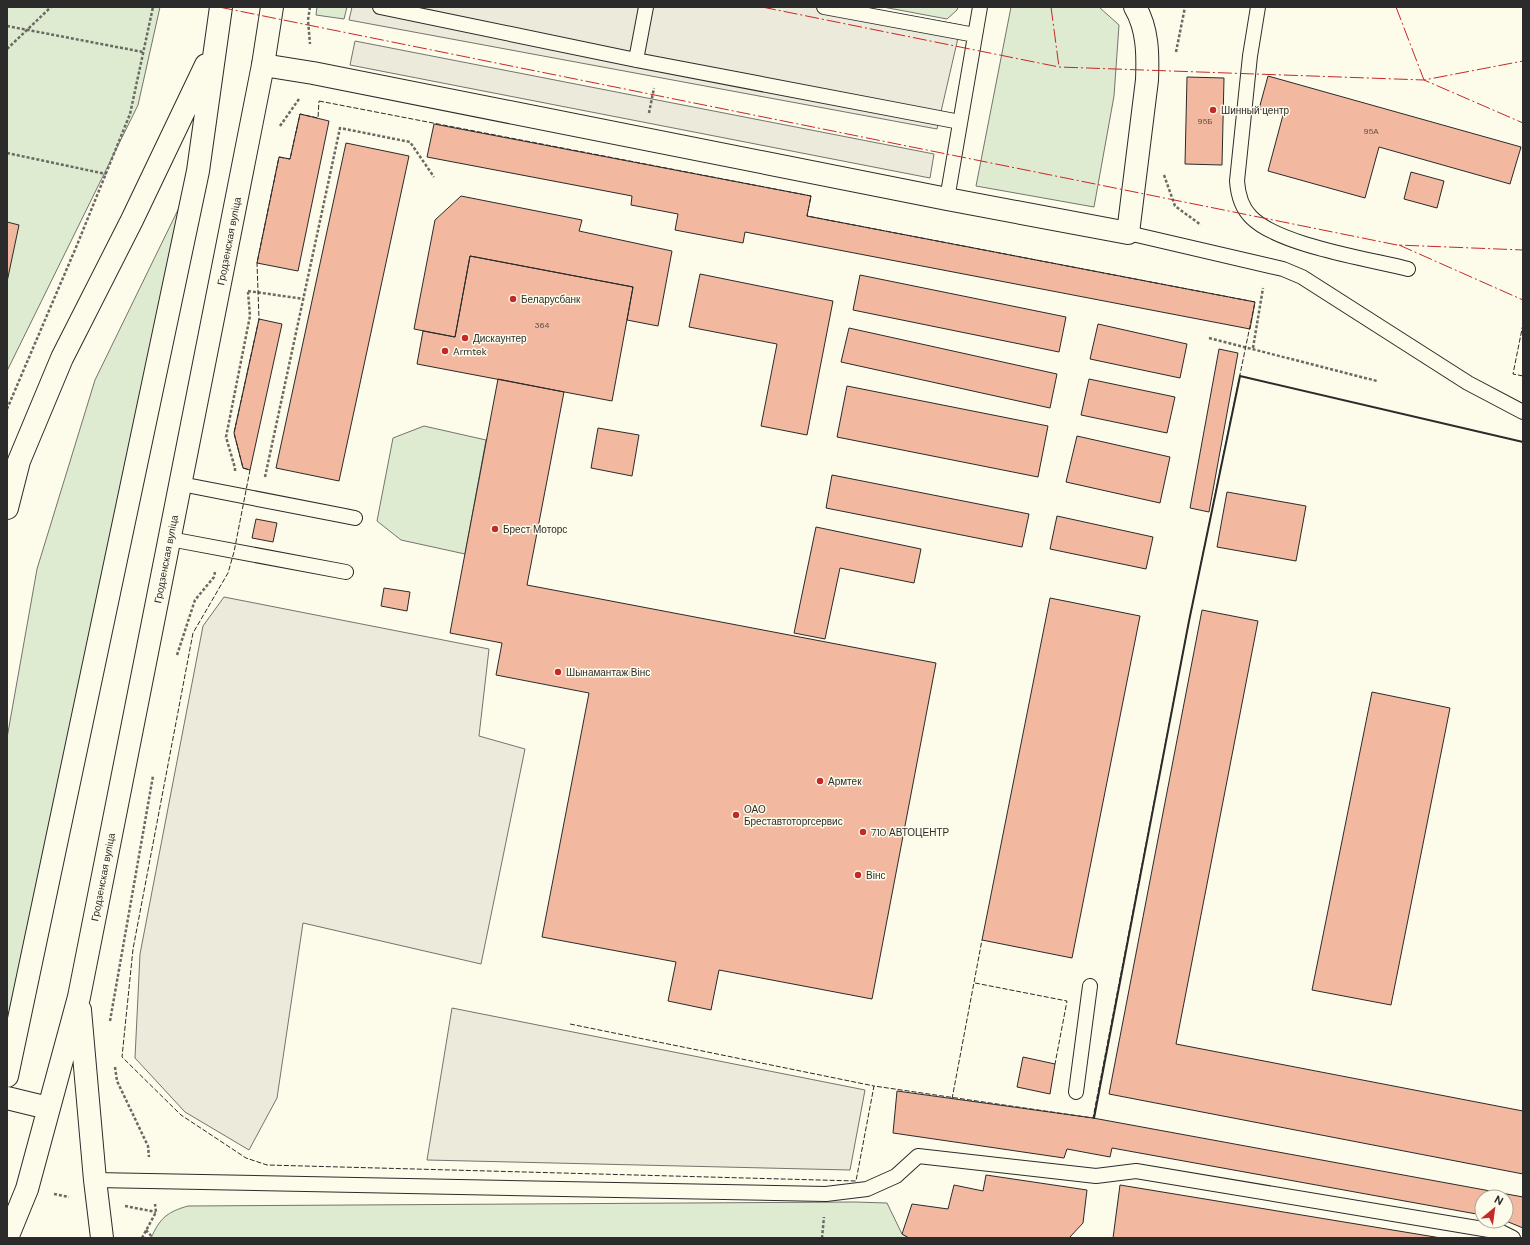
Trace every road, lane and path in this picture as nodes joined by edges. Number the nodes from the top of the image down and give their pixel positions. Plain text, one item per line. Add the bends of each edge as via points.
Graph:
1 (51, 7) edge
2 (153, 7) edge
3 (221, 7) edge
4 (272, 7) edge
5 (310, 7) edge
6 (380, 7) edge
7 (646, 7) edge
8 (824, 7) edge
9 (980, 7) edge
10 (1135, 7) edge
11 (1258, 7) edge
12 (7, 26) edge
13 (27, 29) junction
14 (974, 35) junction
15 (216, 44) junction
16 (7, 49) edge
17 (143, 52) junction
18 (636, 60) junction
19 (263, 65) junction
20 (313, 73) junction
21 (960, 122) junction
22 (279, 127) dead end
23 (7, 153) edge
24 (106, 174) junction
25 (434, 177) dead end
26 (947, 199) junction
27 (1128, 233) junction
28 (1408, 268) dead end
29 (248, 284) dead end
30 (1263, 286) dead end
31 (248, 291) junction
32 (304, 299) junction
33 (1209, 338) dead end
34 (1253, 348) junction
35 (1377, 381) dead end
36 (7, 409) edge
37 (1523, 412) edge
38 (181, 484) junction
39 (230, 494) junction
40 (260, 499) junction
41 (7, 508) edge
42 (355, 518) dead end
43 (170, 539) junction
44 (220, 548) junction
45 (346, 572) dead end
46 (176, 656) dead end
47 (154, 771) dead end
48 (1090, 986) dead end
49 (79, 997) junction
50 (109, 1026) dead end
51 (114, 1065) dead end
52 (7, 1076) edge
53 (1076, 1092) dead end
54 (7, 1098) edge
55 (48, 1108) junction
56 (95, 1180) junction
57 (153, 1182) junction
58 (146, 1230) junction
59 (7, 1238) edge
60 (102, 1238) edge
61 (142, 1238) edge
62 (153, 1238) edge
63 (1513, 1238) edge

1 - 13 path
2 - 17 path
3 - 15 main road
4 - 19 main road, Гродзенская вуліца
5 - 20 path via 308,20
6 - 18 lane
7 - 18 lane
8 - 14 lane
9 - 14 lane
10 - 27 main road via 1145,34 1148,56
11 - 28 lane via 1250,56 1237,181 1242,204 1251,217 1282,236
12 - 13 path
13 - 16 path
13 - 17 path
14 - 21 lane
15 - 41 main road via 132,220 62,358 19,461
15 - 52 main road via 198,171
17 - 24 path via 130,114
18 - 21 lane
19 - 20 main road
19 - 38 main road, Гродзенская вуліца
20 - 22 path via 303,94
20 - 26 main road
21 - 26 lane
23 - 24 path
24 - 36 path
25 - 32 path via 410,142 340,128
26 - 27 main road
27 - 37 lane via 1283,269 1302,277 1468,383
29 - 31 path
30 - 34 path
31 - 32 path
31 - 39 path via 250,316 226,437 235,468
32 - 40 path
33 - 34 path
34 - 35 path
38 - 39 lane
38 - 43 main road, Гродзенская вуліца
39 - 40 lane
40 - 42 lane
43 - 44 lane
43 - 49 main road, Гродзенская вуліца
44 - 45 lane
44 - 46 path via 214,577 195,600
47 - 50 path
48 - 53 lane
49 - 55 main road, Гродзенская вуліца
49 - 56 main road
51 - 57 path via 117,1081 148,1146
54 - 55 main road
55 - 59 main road, Гродзенская вуліца via 27,1189
56 - 57 lane
56 - 60 main road
57 - 58 path via 156,1212
57 - 63 lane via 826,1194 867,1189 896,1176 918,1156 1096,1176 1136,1171 1493,1231
58 - 61 path
58 - 62 path

